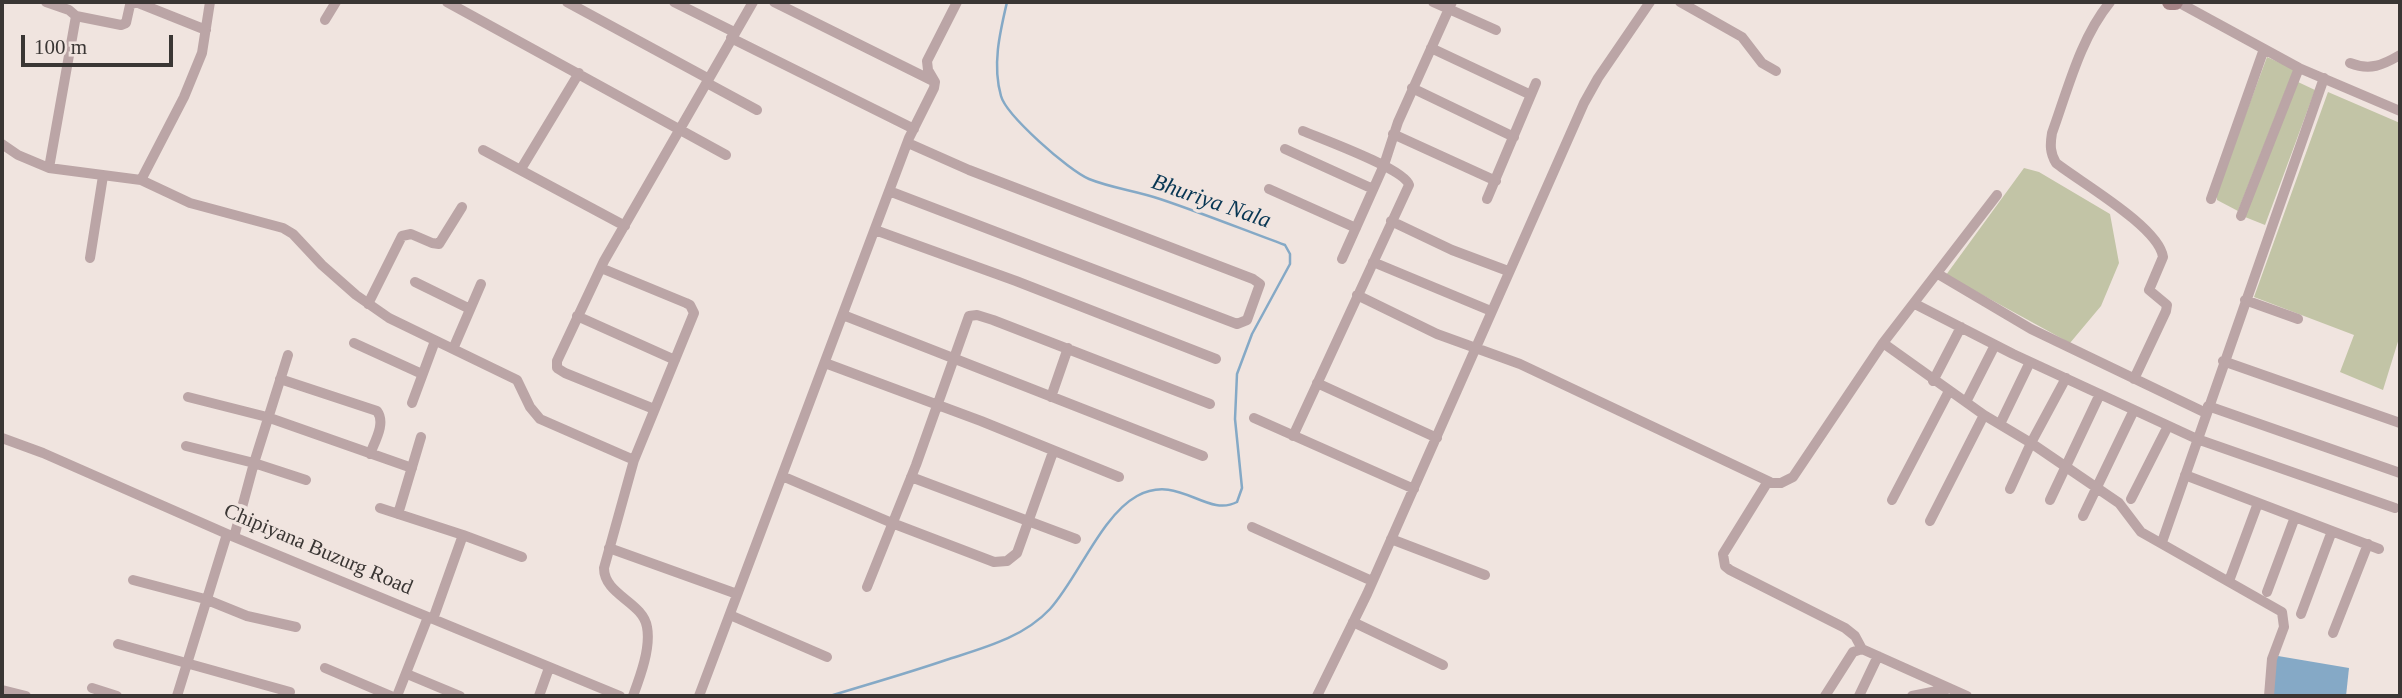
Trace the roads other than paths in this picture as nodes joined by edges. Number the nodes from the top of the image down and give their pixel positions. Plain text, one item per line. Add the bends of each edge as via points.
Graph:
1 (46, 2) edge
2 (210, 2) edge
3 (336, 2) edge
4 (447, 2) edge
5 (567, 2) edge
6 (674, 2) edge
7 (753, 2) edge
8 (774, 2) edge
9 (957, 2) edge
10 (1433, 2) edge
11 (1650, 2) edge
12 (1679, 2) edge
13 (2109, 2) edge
14 (2174, 2) edge
15 (1451, 5) edge
16 (585, 6) edge
17 (76, 16) junction
18 (325, 20) dead end
19 (206, 30) junction
20 (1496, 30) dead end
21 (733, 35) junction
22 (1431, 48) junction
23 (2264, 49) junction
24 (2400, 55) edge
25 (2350, 64) dead end
26 (2299, 68) junction
27 (1776, 71) dead end
28 (579, 73) junction
29 (2324, 78) junction
30 (708, 81) junction
31 (935, 82) junction
32 (1536, 83) dead end
33 (1412, 88) junction
34 (1531, 95) junction
35 (757, 110) dead end
36 (2400, 111) edge
37 (914, 129) junction
38 (681, 130) junction
39 (1303, 131) dead end
40 (1393, 134) junction
41 (1514, 137) junction
42 (908, 143) junction
43 (2, 144) edge
44 (483, 149) dead end
45 (1285, 149) dead end
46 (726, 155) dead end
47 (1384, 165) junction
48 (49, 168) junction
49 (521, 169) junction
50 (103, 176) junction
51 (141, 180) junction
52 (1496, 181) junction
53 (1269, 189) dead end
54 (1373, 189) junction
55 (890, 191) junction
56 (1997, 195) dead end
57 (1487, 199) dead end
58 (2211, 199) dead end
59 (462, 207) dead end
60 (2241, 216) dead end
61 (1391, 221) junction
62 (625, 226) junction
63 (1356, 228) junction
64 (875, 230) junction
65 (90, 258) dead end
66 (1342, 259) dead end
67 (1373, 262) junction
68 (601, 268) junction
69 (1508, 271) junction
70 (1938, 274) junction
71 (415, 282) dead end
72 (481, 284) dead end
73 (1357, 295) junction
74 (2245, 300) junction
75 (368, 304) junction
76 (1915, 304) junction
77 (470, 309) junction
78 (1491, 311) junction
79 (843, 315) junction
80 (577, 316) junction
81 (2298, 319) dead end
82 (1961, 327) junction
83 (435, 341) junction
84 (354, 343) dead end
85 (1883, 343) junction
86 (1995, 345) junction
87 (1068, 348) junction
88 (453, 349) junction
89 (1477, 349) junction
90 (288, 355) dead end
91 (955, 359) junction
92 (1216, 359) dead end
93 (675, 360) junction
94 (2224, 361) junction
95 (2030, 362) junction
96 (825, 363) junction
97 (422, 374) junction
98 (280, 379) junction
99 (2066, 379) junction
100 (2134, 379) junction
101 (1933, 381) junction
102 (1317, 383) junction
103 (1949, 391) junction
104 (2100, 394) junction
105 (188, 397) dead end
106 (1051, 397) junction
107 (412, 402) dead end
108 (1966, 402) junction
109 (1210, 404) dead end
110 (937, 405) junction
111 (654, 409) junction
112 (2207, 409) junction
113 (2134, 410) junction
114 (1984, 415) junction
115 (267, 417) junction
116 (1254, 418) dead end
117 (2400, 423) edge
118 (2000, 424) junction
119 (2168, 426) junction
120 (1293, 436) junction
121 (421, 437) dead end
122 (2, 438) edge
123 (1437, 438) junction
124 (2197, 439) junction
125 (2031, 443) junction
126 (186, 446) dead end
127 (1053, 452) junction
128 (370, 454) junction
129 (1203, 456) dead end
130 (634, 460) junction
131 (254, 463) junction
132 (2064, 467) junction
133 (412, 468) junction
134 (2400, 473) edge
135 (2185, 475) junction
136 (782, 476) junction
137 (911, 477) junction
138 (1119, 477) dead end
139 (306, 480) dead end
140 (1770, 482) junction
141 (2096, 487) junction
142 (1414, 489) junction
143 (2010, 489) dead end
144 (2131, 499) dead end
145 (1892, 500) dead end
146 (2050, 500) dead end
147 (2258, 503) junction
148 (380, 508) dead end
149 (2395, 508) dead end
150 (398, 514) junction
151 (2083, 516) dead end
152 (2295, 517) junction
153 (1930, 521) dead end
154 (1029, 522) junction
155 (892, 523) junction
156 (1252, 527) dead end
157 (2332, 531) junction
158 (463, 535) junction
159 (231, 536) junction
160 (1076, 539) dead end
161 (1391, 539) junction
162 (2162, 542) junction
163 (2368, 544) junction
164 (609, 548) junction
165 (2379, 549) dead end
166 (522, 557) dead end
167 (1485, 575) dead end
168 (133, 580) dead end
169 (1373, 581) junction
170 (2229, 581) junction
171 (867, 587) dead end
172 (2267, 592) dead end
173 (737, 594) junction
174 (205, 599) junction
175 (2301, 614) dead end
176 (730, 615) junction
177 (430, 618) junction
178 (1353, 622) junction
179 (296, 628) dead end
180 (2333, 633) dead end
181 (118, 645) dead end
182 (1862, 649) junction
183 (1878, 656) junction
184 (827, 657) dead end
185 (186, 663) junction
186 (1443, 665) dead end
187 (325, 668) dead end
188 (549, 668) junction
189 (407, 674) junction
190 (92, 688) dead end
191 (1947, 689) junction
192 (2, 690) edge
193 (290, 692) dead end
194 (26, 696) edge
195 (117, 696) edge
196 (177, 696) edge
197 (391, 696) edge
198 (397, 696) edge
199 (460, 696) edge
200 (539, 696) edge
201 (620, 696) edge
202 (633, 696) edge
203 (699, 696) edge
204 (1317, 696) edge
205 (1825, 696) edge
206 (1859, 696) edge
207 (1912, 696) edge
208 (1967, 696) edge
209 (2269, 696) edge

1 - 17 street
2 - 19 street
3 - 18 street
4 - 28 street
5 - 16 street
6 - 21 street
7 - 21 street
8 - 31 street
9 - 31 street via 927,61
10 - 15 street
11 - 69 street via 1584,103
12 - 27 street via 1742,37 1762,63
13 - 100 street via 2081,53 2050,145 2056,163 2122,209 2162,251 2149,290 2164,300 2166,311
14 - 23 street
15 - 20 street
15 - 22 street
16 - 30 street
17 - 19 street via 121,25 136,2
17 - 48 street
19 - 51 street via 184,97
21 - 30 street
21 - 37 street
22 - 33 street
22 - 34 street
23 - 26 street
23 - 58 street
24 - 25 street via 2370,68
26 - 29 street
26 - 60 street
28 - 38 street
28 - 49 street
29 - 36 street
29 - 74 street
30 - 35 street
30 - 38 street
31 - 37 street
32 - 34 street
33 - 40 street
33 - 41 street
34 - 41 street
37 - 42 street
38 - 46 street
38 - 62 street
39 - 47 street
40 - 47 street
40 - 52 street
41 - 52 street
42 - 55 street
42 - 55 street via 1253,278 1261,284 1259,292 1247,320 1237,324
43 - 48 street
44 - 49 street
45 - 54 street
47 - 54 street
47 - 61 street via 1408,181
48 - 50 street
49 - 62 street
50 - 51 street
50 - 65 street
51 - 75 street via 190,203 289,230
52 - 57 street
53 - 63 street
54 - 63 street
55 - 64 street
56 - 70 street
59 - 75 street via 439,244 411,234 402,236
61 - 67 street
61 - 69 street
62 - 68 street
63 - 66 street
64 - 79 street
64 - 92 street
67 - 73 street
67 - 78 street
68 - 80 street
68 - 93 street via 690,305 693,317
69 - 78 street
70 - 76 street
70 - 100 street via 2031,329
71 - 77 street
72 - 77 street
73 - 89 street via 1409,323
73 - 102 street
74 - 81 street
74 - 94 street
75 - 83 street
76 - 82 street
76 - 85 street
77 - 88 street
78 - 89 street
79 - 91 street
79 - 96 street
80 - 93 street
80 - 111 street via 557,368
82 - 86 street
82 - 101 street
83 - 88 street
83 - 97 street
84 - 97 street
85 - 101 street
85 - 140 street via 1793,477
86 - 95 street
86 - 108 street
87 - 91 street via 973,314
87 - 106 street
87 - 109 street
88 - 130 street via 517,380 535,414 550,425
89 - 123 street
89 - 140 street via 1520,364
90 - 98 street
91 - 106 street
91 - 110 street
93 - 111 street
94 - 112 street
94 - 117 street
95 - 99 street
95 - 118 street
96 - 110 street
96 - 136 street
97 - 107 street
98 - 115 street
98 - 128 street via 377,411 381,422
99 - 104 street
99 - 125 street
100 - 112 street
101 - 103 street
102 - 120 street
102 - 123 street
103 - 108 street
103 - 145 street
104 - 113 street
104 - 132 street
105 - 115 street
106 - 129 street
108 - 114 street
110 - 127 street
110 - 137 street
111 - 130 street
112 - 124 street
112 - 134 street
113 - 119 street
113 - 141 street
114 - 118 street
114 - 153 street
115 - 128 street
115 - 131 street
116 - 120 street
118 - 125 street
119 - 124 street
119 - 144 street
120 - 142 street
121 - 133 street
122 - 159 street, Chipiyana Buzurg Road
123 - 142 street
124 - 135 street
124 - 149 street
125 - 132 street
125 - 143 street
126 - 131 street
127 - 138 street
127 - 154 street
128 - 133 street
130 - 164 street
131 - 139 street
131 - 159 street
132 - 141 street
132 - 146 street
133 - 150 street
135 - 147 street
135 - 162 street
136 - 155 street
136 - 173 street
137 - 154 street
137 - 155 street
140 - 182 street via 1726,547 1725,566 1845,628
141 - 151 street
141 - 162 street via 2119,503 2141,532
142 - 161 street
147 - 152 street
147 - 170 street
148 - 150 street
150 - 158 street
152 - 157 street
152 - 172 street
154 - 155 street via 1017,553 1001,562
154 - 160 street
155 - 171 street
156 - 169 street
157 - 163 street
157 - 175 street
158 - 166 street
158 - 177 street
159 - 174 street
159 - 177 street, Chipiyana Buzurg Road
161 - 167 street
161 - 169 street
162 - 170 street
163 - 165 street
163 - 180 street
164 - 173 street
164 - 202 street via 606,579 648,626
168 - 174 street
169 - 178 street
170 - 209 street via 2282,612
173 - 176 street
174 - 179 street
174 - 185 street
176 - 184 street
176 - 203 street
177 - 188 street, Chipiyana Buzurg Road
177 - 189 street
178 - 186 street
178 - 204 street
181 - 185 street
182 - 183 street
182 - 205 street via 1853,652
183 - 191 street
183 - 206 street
185 - 193 street
185 - 196 street
187 - 197 street
188 - 200 street
188 - 201 street, Chipiyana Buzurg Road
189 - 198 street
189 - 199 street
190 - 195 street
191 - 207 street
191 - 208 street
192 - 194 street

